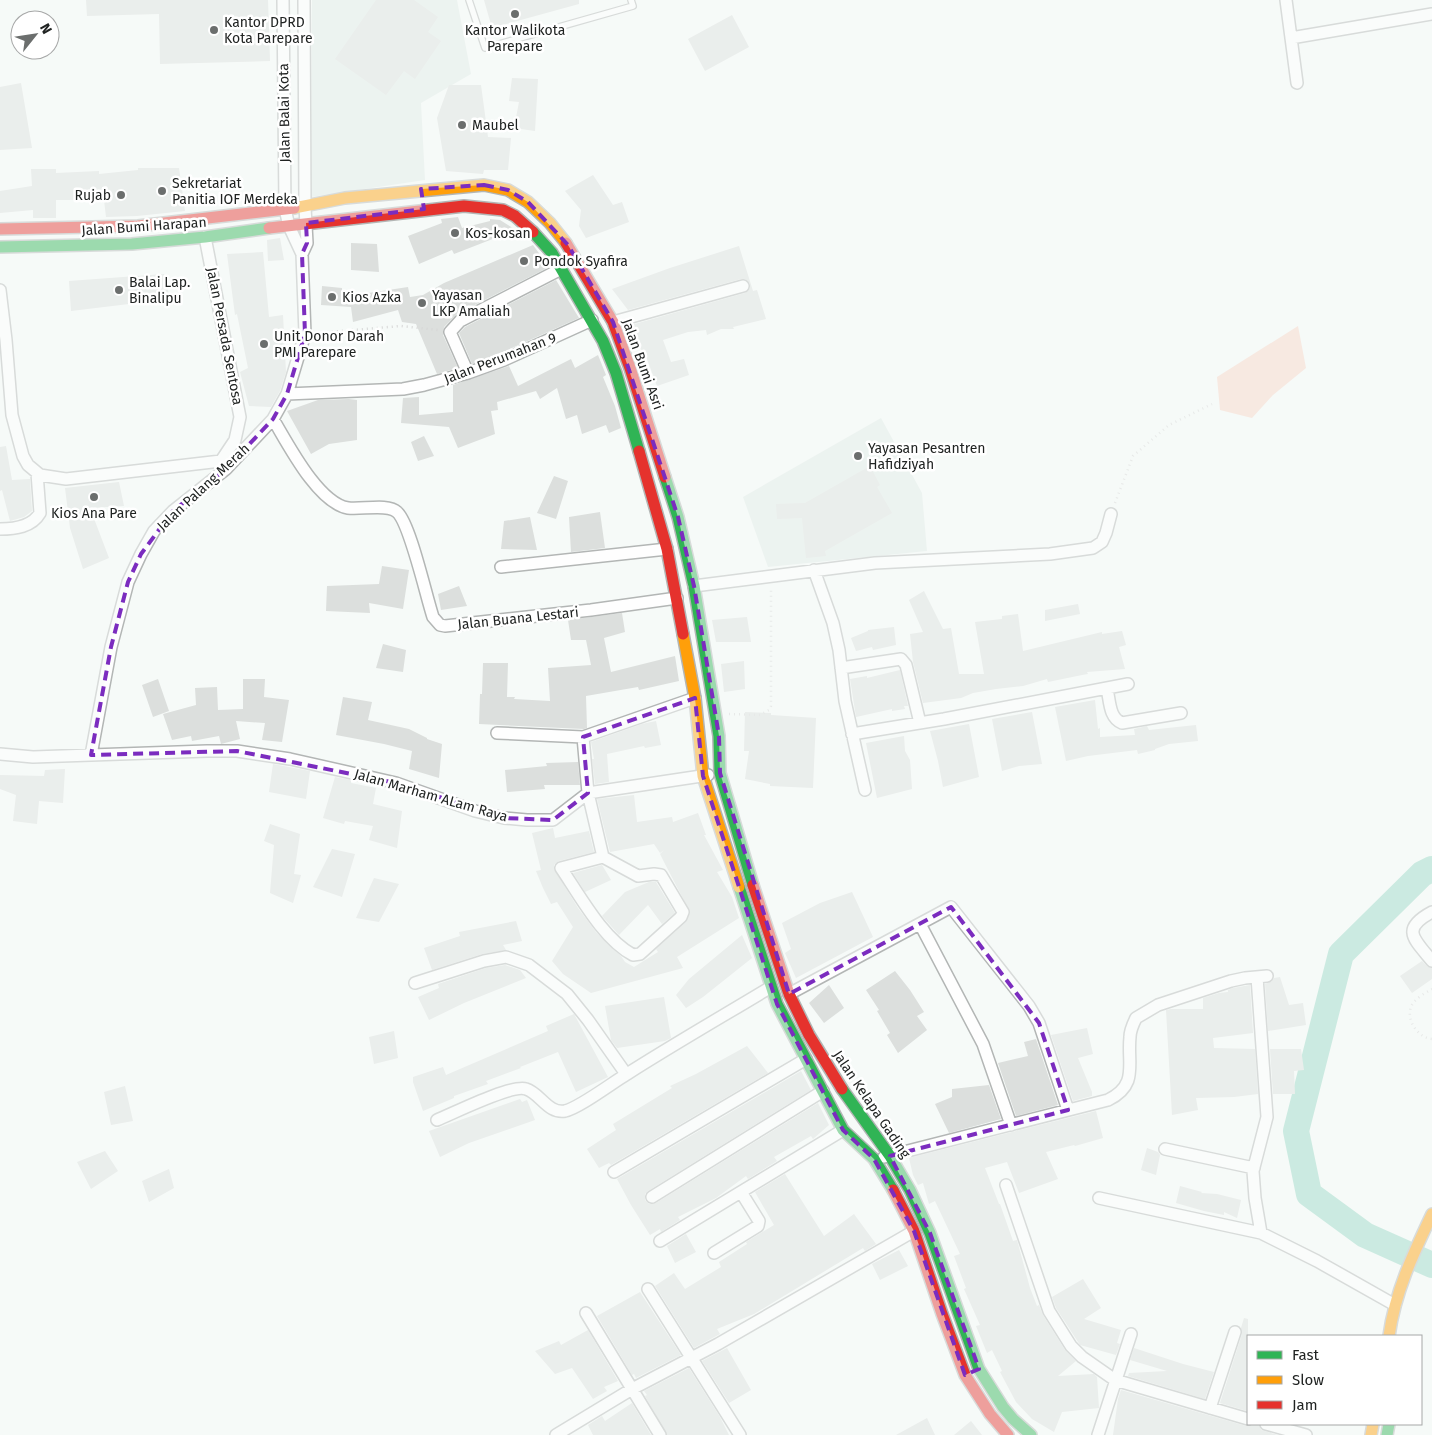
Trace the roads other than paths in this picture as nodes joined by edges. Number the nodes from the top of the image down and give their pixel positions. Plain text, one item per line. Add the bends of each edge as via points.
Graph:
1 (283, 0) edge
2 (304, 0) edge
3 (469, 0) edge
4 (631, 0) edge
5 (1286, 0) edge
6 (1432, 14) edge
7 (1291, 38) junction
8 (1297, 83) dead end
9 (420, 189) junction
10 (285, 208) junction
11 (305, 208) junction
12 (424, 209) junction
13 (306, 223) junction
14 (289, 226) junction
15 (0, 229) edge
16 (206, 237) junction
17 (0, 247) edge
18 (302, 254) junction
19 (562, 269) junction
20 (743, 286) dead end
21 (0, 290) edge
22 (592, 320) junction
23 (613, 322) junction
24 (630, 368) junction
25 (468, 372) junction
26 (616, 373) junction
27 (287, 394) junction
28 (273, 419) junction
29 (223, 465) junction
30 (38, 473) junction
31 (1111, 514) road end
32 (0, 529) edge
33 (667, 549) junction
34 (501, 567) dead end
35 (814, 570) junction
36 (694, 586) junction
37 (678, 598) junction
38 (841, 668) junction
39 (1128, 684) dead end
40 (1107, 688) junction
41 (695, 698) junction
42 (1181, 714) dead end
43 (920, 723) junction
44 (497, 733) dead end
45 (852, 734) junction
46 (583, 737) junction
47 (0, 754) edge
48 (91, 755) junction
49 (720, 773) junction
50 (703, 776) junction
51 (864, 790) dead end
52 (588, 793) junction
53 (603, 858) junction
54 (1432, 912) edge
55 (920, 924) junction
56 (1432, 961) edge
57 (415, 984) dead end
58 (770, 987) junction
59 (789, 994) junction
60 (806, 1058) junction
61 (626, 1074) junction
62 (822, 1091) junction
63 (1068, 1110) junction
64 (437, 1120) dead end
65 (1012, 1125) junction
66 (843, 1130) junction
67 (1165, 1149) dead end
68 (890, 1156) junction
69 (874, 1160) junction
70 (1254, 1168) junction
71 (614, 1172) dead end
72 (1006, 1185) dead end
73 (741, 1192) junction
74 (652, 1197) dead end
75 (1099, 1198) dead end
76 (1432, 1214) edge
77 (914, 1231) junction
78 (1261, 1233) junction
79 (660, 1242) dead end
80 (714, 1253) dead end
81 (648, 1289) dead end
82 (1395, 1305) junction
83 (586, 1313) dead end
84 (1235, 1332) dead end
85 (1131, 1334) dead end
86 (1389, 1335) edge
87 (692, 1358) junction
88 (979, 1369) junction
89 (965, 1375) junction
90 (1115, 1380) junction
91 (632, 1388) junction
92 (1210, 1408) junction
93 (1247, 1419) edge
94 (1270, 1425) edge
95 (556, 1435) edge
96 (660, 1435) edge
97 (740, 1435) edge
98 (1008, 1435) edge
99 (1031, 1435) edge
100 (1098, 1435) edge
101 (1306, 1435) edge

1 - 10 street, Jalan Balai Kota
2 - 11 street, Jalan Balai Kota
3 - 4 lane via 485,48 633,6
5 - 7 street
6 - 7 street
7 - 8 street
9 - 11 street, Jalan Bumi Asri via 346,198
9 - 12 street
9 - 23 street, Jalan Bumi Asri via 496,186 528,202 568,245
10 - 11 street, Jalan Bumi Asri
10 - 14 street, Jalan Balai Kota
10 - 15 street, Jalan Bumi Harapan via 138,226
11 - 13 street, Jalan Balai Kota
12 - 13 street, Jalan Bumi Asri
12 - 19 street, Jalan Bumi Asri via 464,206 504,210 538,236
13 - 14 street, Jalan Bumi Asri
13 - 18 street, Jalan Balai Kota via 307,243
14 - 16 street, Jalan Bumi Harapan
14 - 18 street, Jalan Balai Kota
16 - 17 street, Jalan Bumi Harapan via 132,244
16 - 29 street, Jalan Persada Sentosa via 240,417 235,440
18 - 27 street, Jalan Palang Merah via 305,334
19 - 22 street, Jalan Bumi Asri
19 - 25 street via 460,321 450,332
20 - 23 street
21 - 30 street via 12,415 22,456
22 - 25 street, Jalan Perumahan 9 via 504,360
22 - 26 street, Jalan Bumi Asri
23 - 24 street, Jalan Bumi Asri
24 - 26 street
24 - 36 street, Jalan Bumi Asri via 678,517
25 - 27 street, Jalan Perumahan 9 via 404,388
26 - 33 street, Jalan Bumi Asri
27 - 28 street, Jalan Palang Merah
28 - 29 street, Jalan Palang Merah
28 - 37 street, Jalan Buana Lestari via 305,472 325,495 346,508 388,508 399,513 433,617 440,625 491,622
29 - 30 street via 66,479 40,476
29 - 48 street, Jalan Palang Merah via 154,531 128,582 111,647
30 - 32 street via 40,513 37,518 22,527
31 - 35 street via 1102,542 1093,548 1050,554 875,562
33 - 34 street
33 - 37 street, Jalan Bumi Asri
35 - 36 street
35 - 38 street via 833,623
36 - 49 street, Jalan Bumi Asri via 715,714
37 - 41 street, Jalan Bumi Asri
38 - 43 street via 901,659 906,665
38 - 45 street
39 - 40 street
40 - 42 street via 1116,721 1122,723
40 - 43 street
41 - 46 street
41 - 50 street, Jalan Bumi Asri
43 - 45 street
44 - 46 street
45 - 51 street
46 - 52 street
47 - 48 street, Jalan Marham ALam Raya
48 - 52 street, Jalan Marham ALam Raya via 237,751 290,759 396,783 475,811 527,820 553,820
49 - 50 street, Jalan Marham ALam Raya
49 - 59 street, Jalan Kelapa Gading via 758,904
50 - 52 street, Jalan Marham ALam Raya
50 - 58 street
52 - 53 street
53 - 53 street via 561,868 615,942 633,955 640,954 683,912 661,875 638,876
54 - 56 street via 1413,928 1418,944
55 - 59 street
55 - 63 street via 951,907 1039,1023
55 - 65 street via 982,1044
57 - 61 street via 506,957 529,965 567,994
58 - 60 street
58 - 61 street
59 - 68 street, Jalan Kelapa Gading via 809,1035 846,1096
60 - 62 street
60 - 71 street
61 - 64 street via 564,1111 552,1108 531,1091 520,1088
62 - 66 street
62 - 74 street
63 - 65 street
63 - 70 street via 1108,1100 1124,1091 1130,1070 1132,1028 1136,1018 1143,1013 1231,981 1262,977 1267,1117
65 - 68 street
66 - 69 street
66 - 73 street
67 - 70 street
68 - 69 street
68 - 88 street, Jalan Kelapa Gading via 930,1233
69 - 77 street
70 - 78 street
72 - 90 street via 1049,1311 1071,1346
73 - 79 street
73 - 80 street via 759,1220 758,1226
75 - 78 street
76 - 82 street via 1406,1267
77 - 87 street
77 - 89 street
78 - 82 street
81 - 87 street
82 - 86 street
83 - 91 street
84 - 92 street
85 - 90 street
87 - 91 street
87 - 97 street
88 - 89 street
88 - 99 street, Jalan Kelapa Gading via 1003,1407
89 - 98 street
90 - 92 street
90 - 100 street
91 - 95 street
91 - 96 street
92 - 93 street
94 - 101 street

